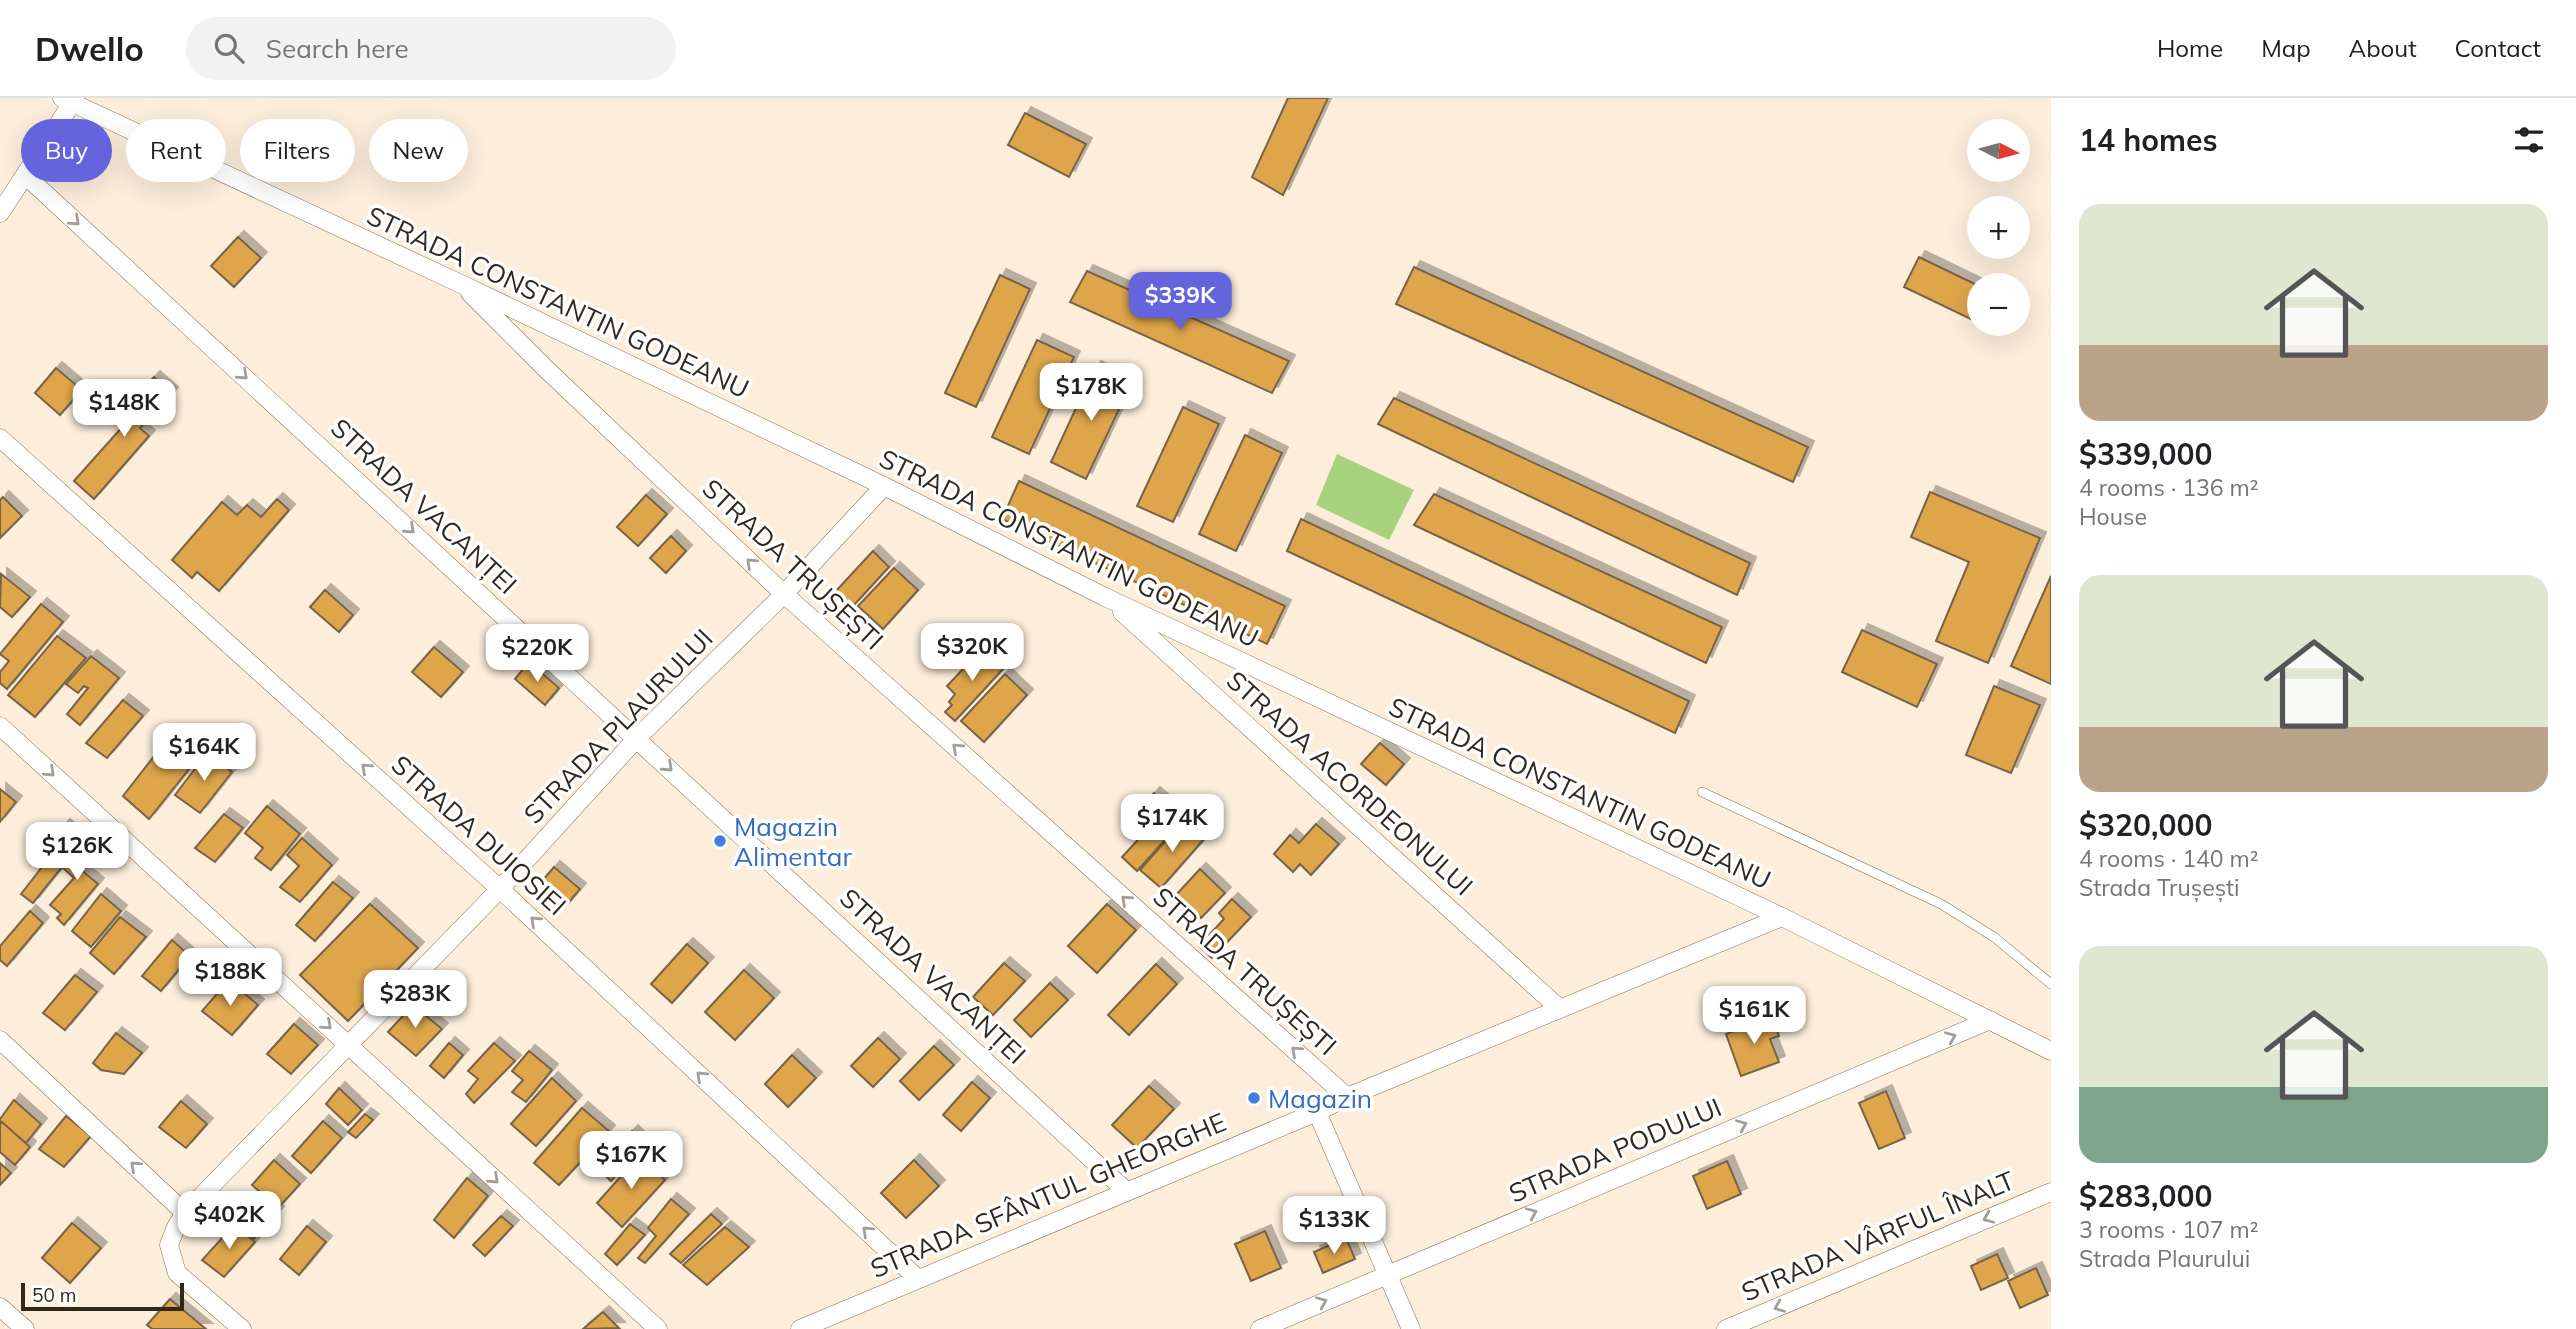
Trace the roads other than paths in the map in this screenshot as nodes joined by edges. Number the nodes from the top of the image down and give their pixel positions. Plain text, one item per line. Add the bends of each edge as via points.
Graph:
1 (67, 100) edge
2 (56, 119) edge
3 (21, 181) edge
4 (33, 182) edge
5 (0, 213) edge
6 (461, 284) junction
7 (0, 438) edge
8 (884, 486) junction
9 (784, 594) junction
10 (1105, 597) junction
11 (0, 726) edge
12 (637, 738) junction
13 (1702, 792) dead end
14 (500, 889) junction
15 (1782, 917) junction
16 (2051, 984) edge
17 (1560, 1009) junction
18 (1990, 1020) junction
19 (0, 1040) edge
20 (349, 1045) junction
21 (2051, 1051) edge
22 (1347, 1097) junction
23 (1317, 1112) junction
24 (1125, 1191) junction
25 (2051, 1192) edge
26 (185, 1213) junction
27 (1388, 1274) junction
28 (917, 1278) junction
29 (0, 1307) edge
30 (25, 1329) edge
31 (242, 1329) edge
32 (658, 1329) edge
33 (800, 1329) edge
34 (1260, 1329) edge
35 (1411, 1329) edge
36 (1726, 1329) edge

1 - 2 street
1 - 6 street, STRADA CONSTANTIN GODEANU
3 - 5 street
4 -> 12 street, STRADA VACANȚEI
6 - 8 street, STRADA CONSTANTIN GODEANU
9 -> 6 street, STRADA TRUȘEȘTI
14 -> 7 street, STRADA DUIOSIEI
8 - 9 street, STRADA PLAURULUI
8 - 10 street, STRADA CONSTANTIN GODEANU
9 - 12 street, STRADA PLAURULUI
22 -> 9 street, STRADA TRUȘEȘTI
10 - 15 street, STRADA CONSTANTIN GODEANU
10 - 17 street, STRADA ACORDEONULUI
11 -> 20 street
12 - 14 street, STRADA PLAURULUI
12 -> 24 street, STRADA VACANȚEI
13 - 16 lane via 1941,904 1994,937
14 - 20 street, STRADA PLAURULUI
28 -> 14 street, STRADA DUIOSIEI
15 - 17 street, STRADA SFÂNTUL GHEORGHE
15 - 18 street, STRADA CONSTANTIN GODEANU
17 - 22 street, STRADA SFÂNTUL GHEORGHE
18 - 21 street, STRADA CONSTANTIN GODEANU
27 -> 18 street, STRADA PODULUI
26 -> 19 street
20 - 26 street, STRADA PLAURULUI
20 -> 32 street
22 - 23 street, STRADA SFÂNTUL GHEORGHE
23 - 24 street, STRADA SFÂNTUL GHEORGHE
23 - 27 street
24 - 28 street, STRADA SFÂNTUL GHEORGHE
25 -> 36 street, STRADA VÂRFUL ÎNALT
26 - 31 street, STRADA PLAURULUI via 169,1245 177,1273
34 -> 27 street, STRADA PODULUI
27 - 35 street
28 - 33 street, STRADA SFÂNTUL GHEORGHE
29 - 30 street

